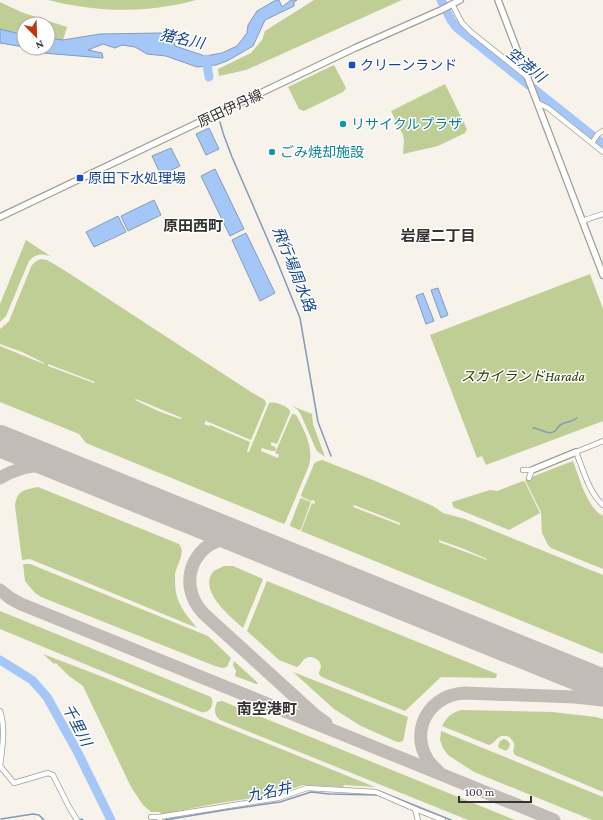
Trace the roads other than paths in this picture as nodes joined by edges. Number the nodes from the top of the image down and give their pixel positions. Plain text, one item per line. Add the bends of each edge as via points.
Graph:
1 (460, 0) edge
2 (498, 0) edge
3 (451, 5) junction
4 (528, 77) junction
5 (537, 100) junction
6 (603, 131) edge
7 (592, 142) junction
8 (603, 152) edge
9 (603, 214) edge
10 (0, 216) edge
11 (582, 221) junction
12 (603, 275) edge
13 (603, 441) edge
14 (576, 452) junction
15 (523, 470) dead end
16 (532, 470) junction
17 (529, 478) dead end
18 (603, 505) edge
19 (0, 711) edge
20 (0, 766) edge
21 (415, 809) junction
22 (151, 817) dead end
23 (160, 819) edge
24 (77, 820) edge
25 (418, 820) edge
26 (443, 820) edge

1 - 3 street, 原田伊丹線
2 - 4 street
3 - 4 street via 470,32
3 - 10 street, 原田伊丹線
4 - 5 street
5 - 7 street
5 - 11 street
6 - 7 street
7 - 8 street
9 - 11 street
11 - 12 street
13 - 14 street
14 - 16 street
14 - 18 street via 593,492
15 - 16 street
16 - 17 street
19 - 20 street via 3,740
20 - 24 street via 14,783 48,773 53,775
21 - 23 street via 376,792 307,788 278,798
21 - 25 street
21 - 26 street
22 - 23 street

